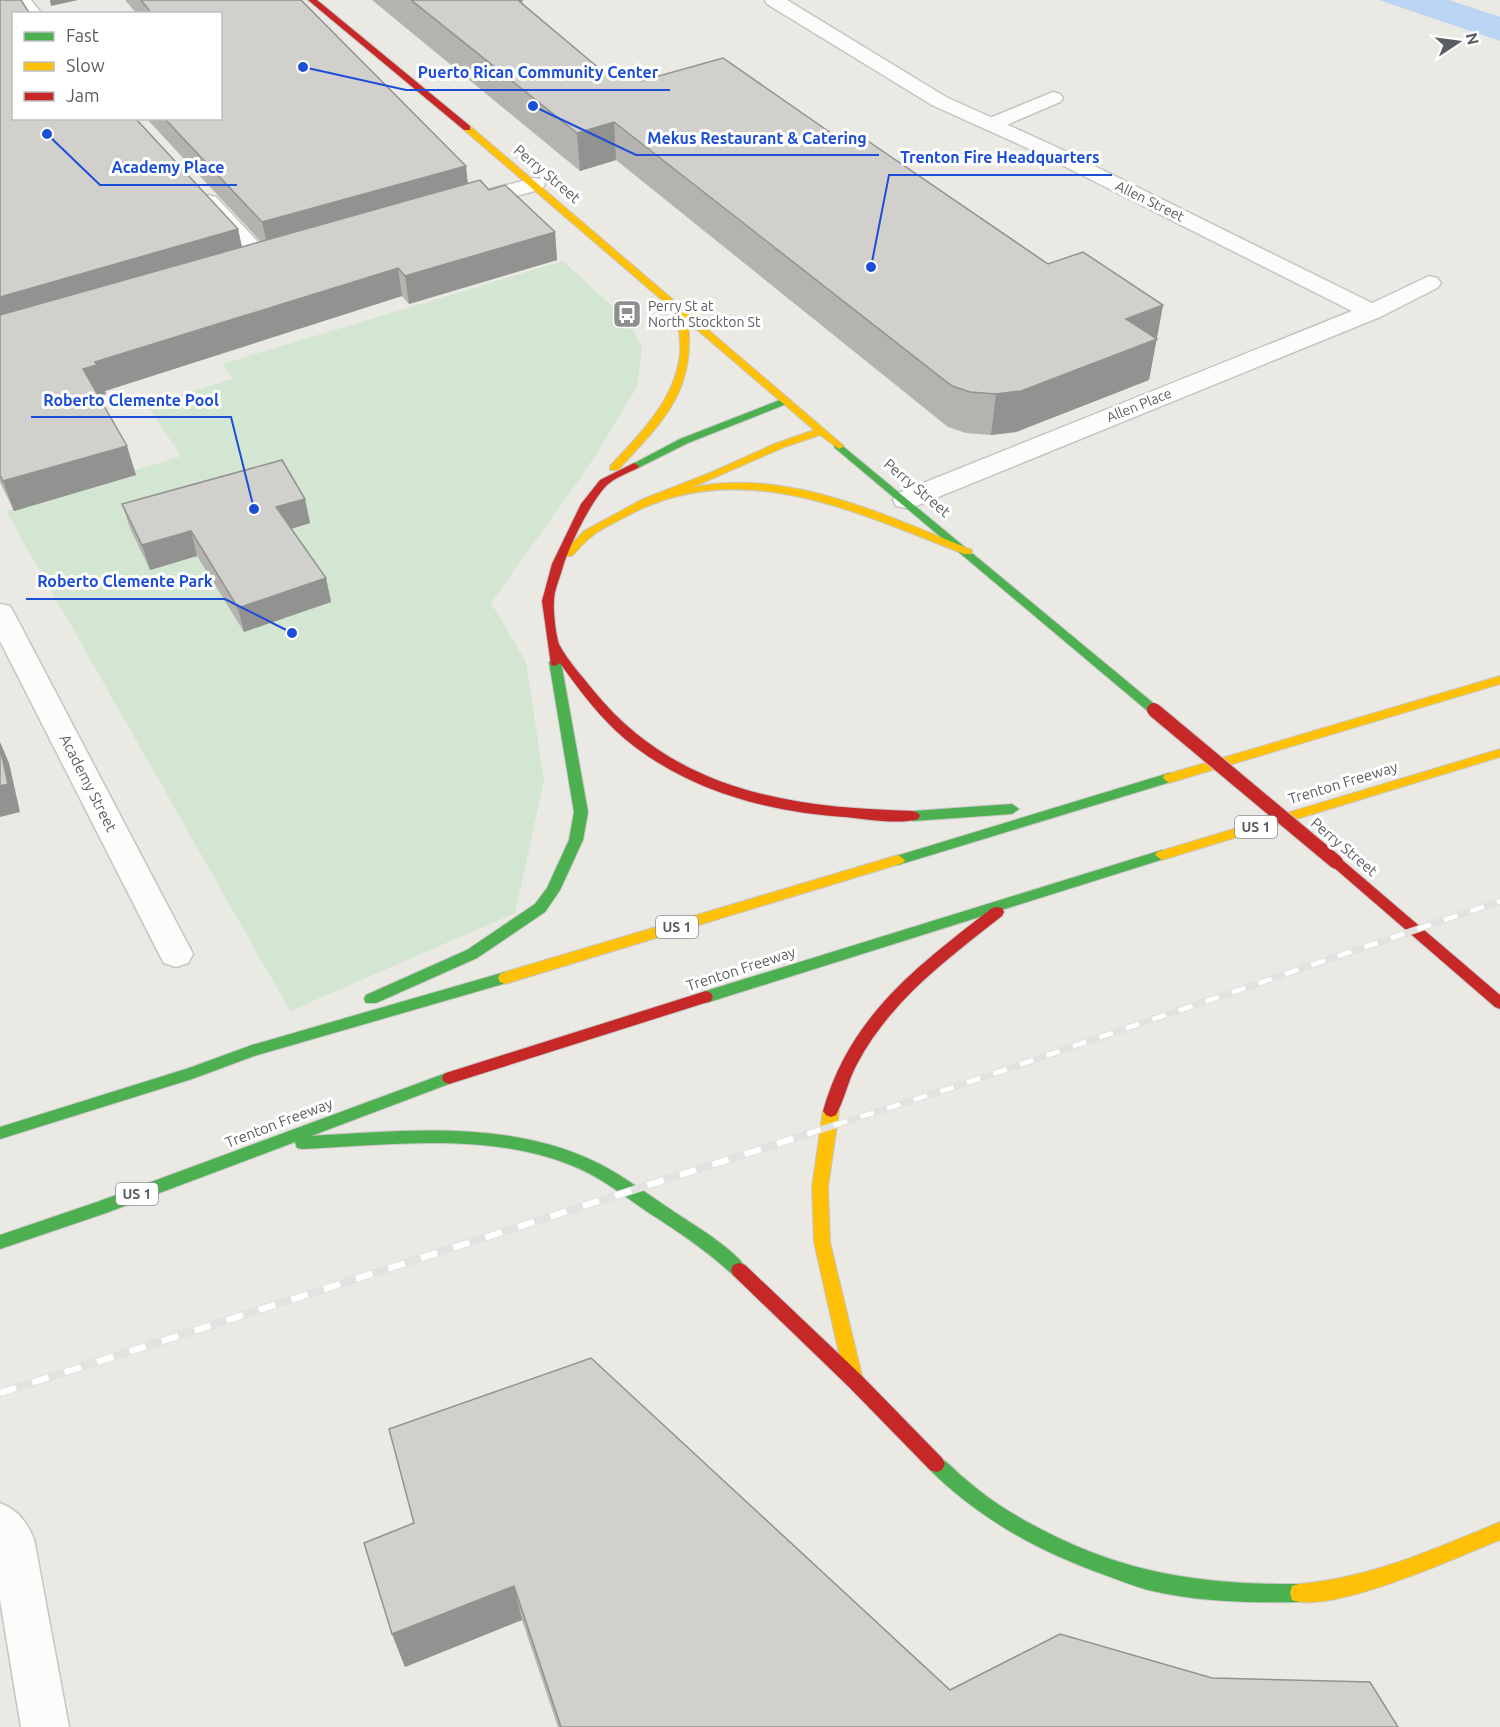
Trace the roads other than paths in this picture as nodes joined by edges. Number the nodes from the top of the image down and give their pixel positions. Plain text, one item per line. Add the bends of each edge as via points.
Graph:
1 (21, 0) edge
2 (312, 0) edge
3 (774, 0) edge
4 (31, 12) edge
5 (1053, 98) dead end
6 (992, 124) junction
7 (534, 184) junction
8 (194, 187) edge
9 (450, 207) edge
10 (285, 254) edge
11 (262, 260) junction
12 (240, 267) edge
13 (1429, 283) dead end
14 (1372, 312) junction
15 (682, 313) junction
16 (785, 401) junction
17 (821, 431) junction
18 (604, 482) junction
19 (906, 500) junction
20 (648, 501) junction
21 (968, 552) junction
22 (558, 564) junction
23 (0, 613) edge
24 (552, 645) junction
25 (1500, 680) edge
26 (1500, 753) edge
27 (1101, 798) junction
28 (1012, 900) junction
29 (176, 954) dead end
30 (1500, 1003) edge
31 (252, 1051) junction
32 (0, 1133) edge
33 (273, 1144) junction
34 (0, 1242) edge
35 (854, 1380) junction
36 (0, 1525) edge
37 (1500, 1531) edge
38 (45, 1727) edge

1 - 4 street
2 - 7 main road, Perry Street
3 - 6 street, Allen Street via 939,101
5 - 6 street
6 - 14 street, Allen Street
7 - 9 street
7 - 15 main road, Perry Street
8 - 11 street
10 - 11 street
11 - 12 street
13 - 14 street, Allen Place
14 - 19 street, Allen Place
15 - 16 main road, Perry Street
15 - 18 main road via 686,357 676,388 644,435
16 - 17 main road, Perry Street
16 - 18 main road via 684,441
17 - 19 main road, Perry Street
17 - 20 main road
18 - 22 main road via 587,504
19 - 21 main road, Perry Street
20 - 21 main road via 724,486 795,492
20 - 22 main road via 588,533
21 - 30 main road, Perry Street, bridge
22 - 24 main road via 548,601
23 - 29 street, Academy Street
24 - 27 main road via 632,738 676,767 752,798 852,815 915,818
24 - 31 main road via 582,812 576,840 553,890 540,908 472,954
25 - 27 main road, US 1
26 - 28 main road, Trenton Freeway / US 1
27 - 31 main road, US 1 via 566,961
28 - 33 main road, Trenton Freeway / US 1 via 424,1086
28 - 35 main road via 906,986 868,1032 835,1096 820,1187 822,1242
31 - 32 main road, US 1
33 - 34 main road, Trenton Freeway / US 1
33 - 35 main road via 422,1137 511,1142 572,1158 723,1254
35 - 37 main road via 960,1489 1009,1522 1079,1558 1153,1582 1245,1594 1319,1592 1389,1575
36 - 38 street via 12,1539

